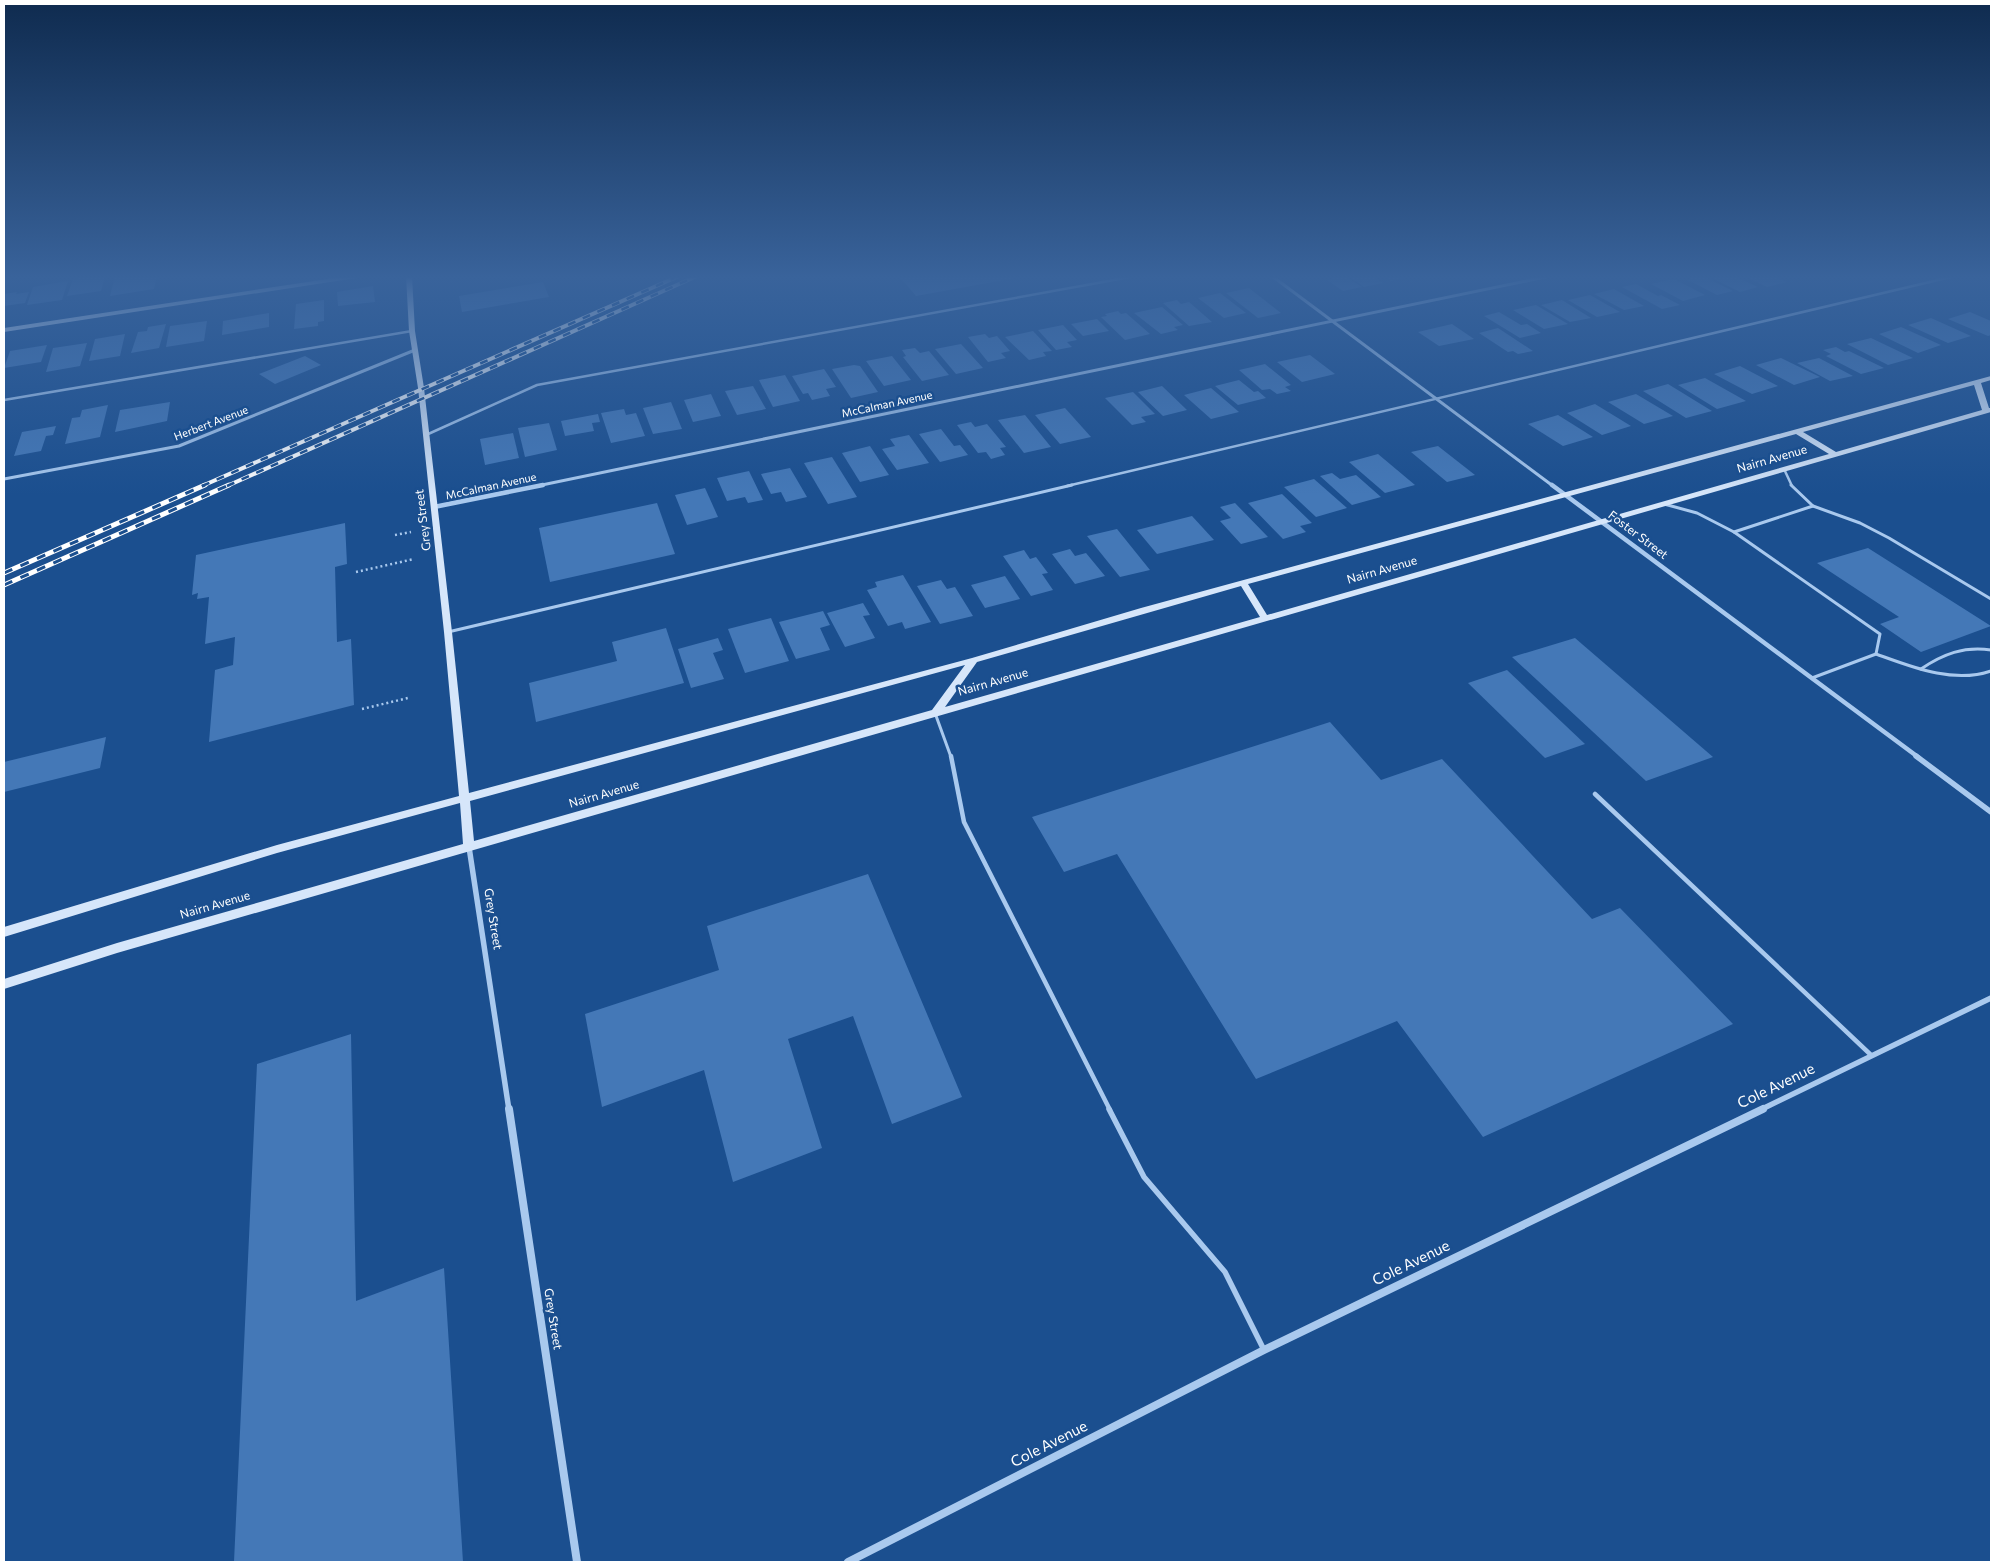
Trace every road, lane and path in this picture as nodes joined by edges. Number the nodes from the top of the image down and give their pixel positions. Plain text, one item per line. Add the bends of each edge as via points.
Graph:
1 (305, 349) edge
2 (734, 349) edge
3 (1197, 349) edge
4 (1370, 349) edge
5 (1647, 349) edge
6 (415, 350) joint
7 (1991, 378) edge
8 (1977, 382) junction
9 (1437, 399) junction
10 (4, 400) edge
11 (1990, 411) edge
12 (1798, 432) junction
13 (426, 436) junction
14 (1835, 455) junction
15 (1784, 469) junction
16 (4, 479) edge
17 (1568, 494) junction
18 (1664, 504) junction
19 (1814, 506) junction
20 (434, 507) junction
21 (1604, 521) junction
22 (419, 530) dead end
23 (1734, 532) junction
24 (395, 535) dead end
25 (439, 554) junction
26 (356, 572) dead end
27 (1243, 583) junction
28 (1991, 599) edge
29 (1265, 618) junction
30 (448, 632) junction
31 (1991, 650) edge
32 (1876, 654) junction
33 (974, 660) junction
34 (1921, 669) junction
35 (1991, 671) edge
36 (1812, 678) junction
37 (408, 698) dead end
38 (362, 710) dead end
39 (934, 713) junction
40 (1595, 794) dead end
41 (464, 798) junction
42 (1991, 812) edge
43 (469, 847) junction
44 (4, 932) edge
45 (4, 984) edge
46 (1991, 998) edge
47 (1871, 1055) junction
48 (1264, 1350) junction
49 (577, 1562) edge
50 (848, 1562) edge

1 - 10 lane
2 - 13 lane via 537,385
3 - 20 street, McCalman Avenue
4 - 9 street, Foster Street
5 - 9 lane
6 - 13 main road, Grey Street
6 - 16 street, Herbert Avenue via 180,446
7 - 8 main road, Nairn Avenue
8 - 11 main road
8 - 12 main road, Nairn Avenue
9 - 17 street, Foster Street
9 - 30 lane
11 - 14 main road, Nairn Avenue
12 - 14 main road
12 - 17 main road, Nairn Avenue
13 - 20 main road, Grey Street
14 - 15 main road, Nairn Avenue
15 - 18 main road, Nairn Avenue
15 - 19 lane via 1792,486
17 - 21 street, Foster Street
17 - 27 main road, Nairn Avenue
18 - 21 main road, Nairn Avenue
18 - 23 lane via 1697,514
19 - 23 lane
19 - 28 lane via 1889,538
20 - 25 main road, Grey Street
21 - 29 main road, Nairn Avenue
21 - 36 street, Foster Street
22 - 24 path
23 - 32 lane via 1880,634
25 - 26 path
25 - 30 main road, Grey Street
27 - 29 main road
27 - 33 main road, Nairn Avenue
29 - 39 main road, Nairn Avenue
30 - 41 main road, Grey Street
31 - 34 lane via 1978,647 1941,654
32 - 34 lane
32 - 36 lane
33 - 39 main road
33 - 41 main road, Nairn Avenue
34 - 35 lane via 1950,676
36 - 42 street, Foster Street
37 - 38 path
39 - 43 main road, Nairn Avenue
39 - 48 lane via 950,752 964,822 1144,1178 1225,1272
40 - 47 lane
41 - 43 main road, Grey Street
41 - 44 main road, Nairn Avenue via 268,852
43 - 45 main road, Nairn Avenue via 117,948
43 - 49 street, Grey Street
46 - 47 street, Cole Avenue
47 - 48 street, Cole Avenue
48 - 50 street, Cole Avenue

